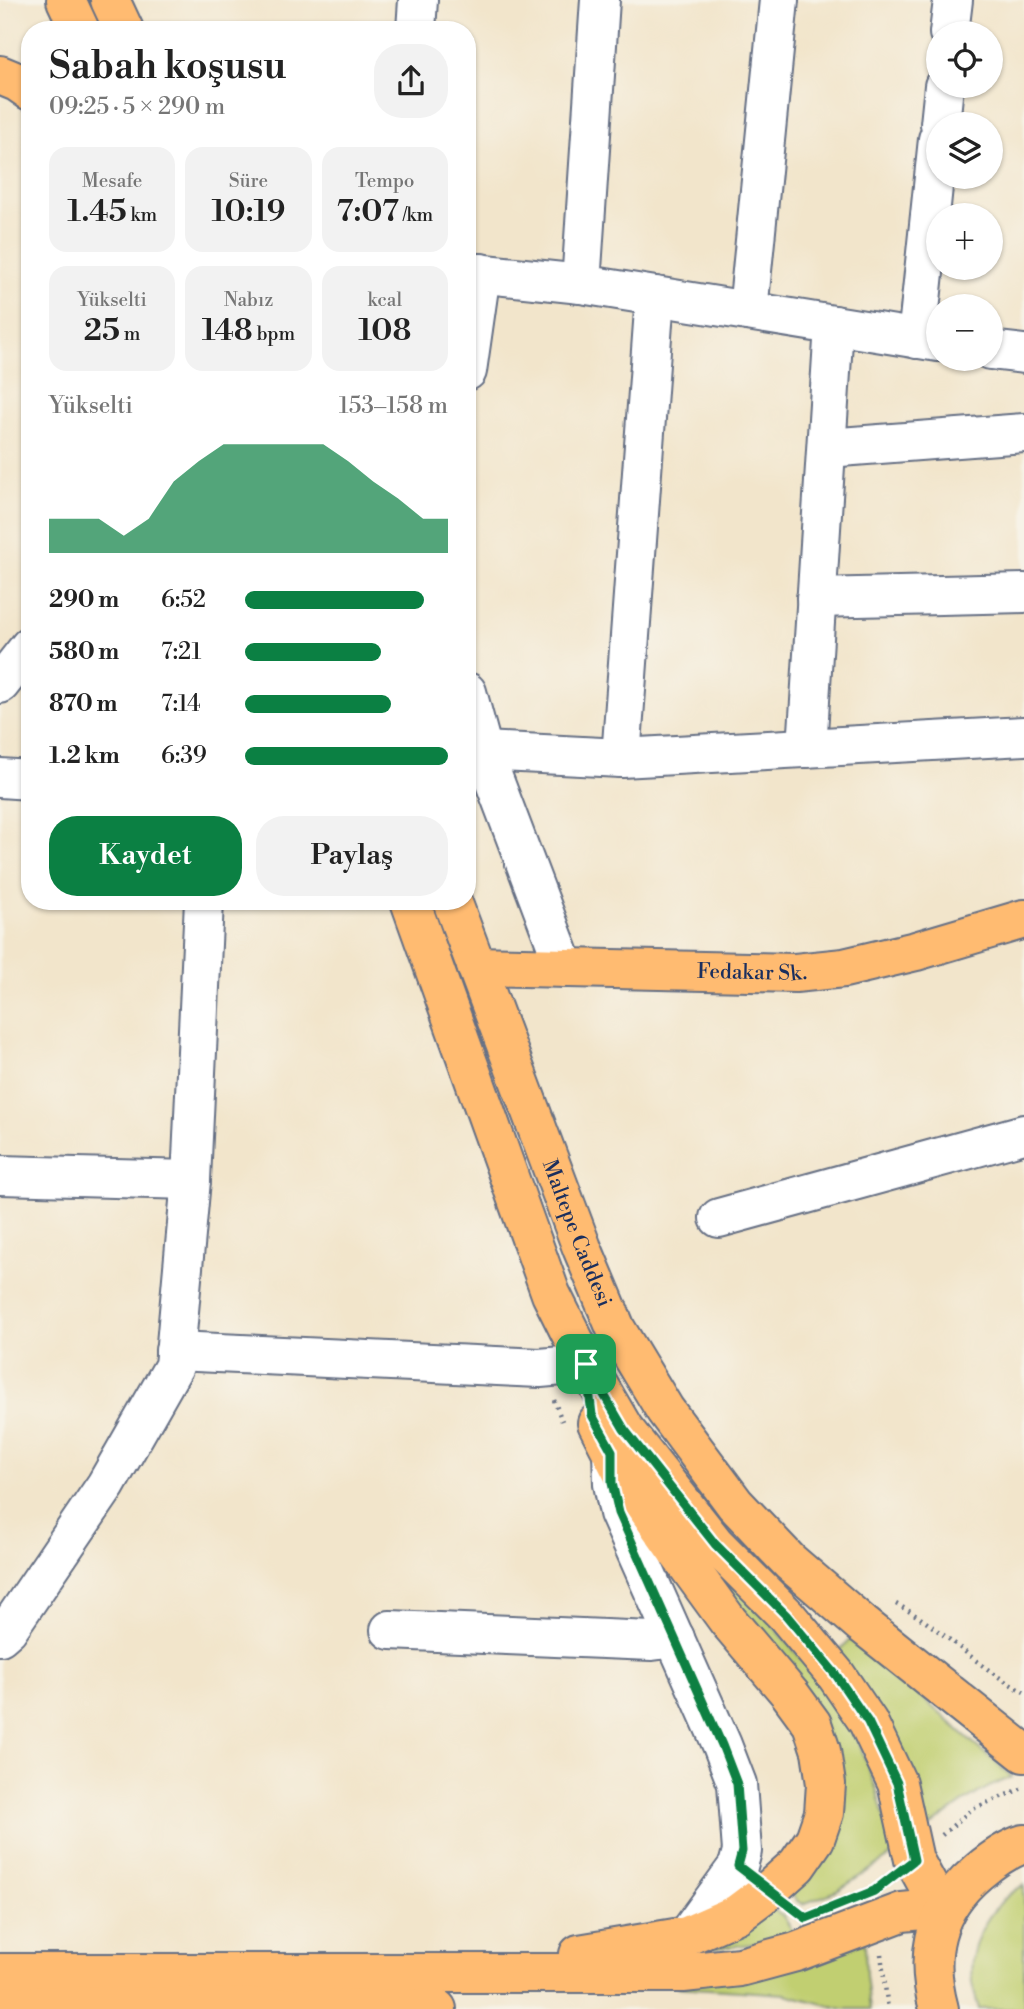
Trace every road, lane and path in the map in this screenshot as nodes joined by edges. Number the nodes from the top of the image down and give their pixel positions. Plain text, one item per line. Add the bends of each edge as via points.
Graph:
1 (66, 0) edge
2 (110, 0) edge
3 (418, 0) edge
4 (600, 0) edge
5 (779, 0) edge
6 (953, 0) edge
7 (76, 21) edge
8 (120, 21) edge
9 (417, 21) edge
10 (950, 21) edge
11 (0, 75) edge
12 (21, 85) edge
13 (935, 189) edge
14 (476, 273) edge
15 (581, 284) junction
16 (930, 294) edge
17 (655, 296) junction
18 (748, 311) junction
19 (834, 326) junction
20 (926, 340) edge
21 (1003, 352) edge
22 (1024, 355) edge
23 (1024, 433) edge
24 (827, 448) junction
25 (1024, 593) edge
26 (816, 598) junction
27 (21, 657) edge
28 (0, 684) edge
29 (476, 725) edge
30 (1024, 736) edge
31 (807, 748) junction
32 (483, 751) junction
33 (621, 758) junction
34 (0, 778) edge
35 (21, 779) edge
36 (204, 910) edge
37 (413, 910) edge
38 (455, 910) edge
39 (1024, 919) edge
40 (476, 966) junction
41 (565, 968) junction
42 (1024, 1134) edge
43 (0, 1175) edge
44 (191, 1180) junction
45 (719, 1218) dead end
46 (175, 1351) junction
47 (586, 1364) junction
48 (612, 1451) junction
49 (884, 1598) dead end
50 (390, 1630) dead end
51 (0, 1636) edge
52 (675, 1638) junction
53 (889, 1646) junction
54 (1024, 1692) edge
55 (1024, 1717) edge
56 (1024, 1753) edge
57 (1024, 1787) edge
58 (1024, 1844) edge
59 (914, 1860) junction
60 (943, 1913) junction
61 (687, 1936) junction
62 (0, 1973) edge
63 (453, 1973) junction
64 (0, 2005) edge
65 (437, 2009) edge
66 (939, 2009) edge

1 - 7 main road
2 - 8 main road
3 - 9 street
4 - 15 street
5 - 18 street
6 - 10 street
11 - 12 main road
13 - 16 street
14 - 15 street
15 - 17 street
17 - 18 street
17 - 33 street
18 - 19 street
19 - 20 street
19 - 24 street
21 - 22 street
23 - 24 street
24 - 26 street
25 - 26 street
26 - 31 street
27 - 28 street
29 - 32 street
30 - 31 street
31 - 33 street
32 - 33 street
32 - 41 street
34 - 35 street
36 - 44 street
37 - 47 main road, Maltepe Caddesi via 551,1294
38 - 40 main road, Maltepe Caddesi
39 - 41 main road, Fedakar Sk. via 845,968 795,973
40 - 41 main road, Fedakar Sk.
40 - 53 main road, Maltepe Caddesi via 582,1248 623,1341 665,1410 735,1504 790,1562
42 - 45 street
43 - 44 street
44 - 46 street
46 - 47 street via 540,1368
46 - 51 street via 174,1366 106,1485
47 - 48 main road via 592,1415
47 - 59 main road, Maltepe Caddesi via 624,1429 715,1544 786,1615 836,1675 868,1722 897,1783
48 - 52 street via 612,1483 619,1513
48 - 61 main road via 623,1474 728,1621 812,1724 821,1751 824,1813 815,1839 797,1865 737,1914
49 - 54 path via 931,1625
50 - 52 street via 652,1641
52 - 61 street via 737,1784 741,1820 738,1866
53 - 55 main road via 948,1669
53 - 56 main road, Maltepe Caddesi
57 - 59 path via 972,1809
58 - 60 main road via 989,1862 963,1885
59 - 60 main road, Maltepe Caddesi
60 - 63 main road via 902,1912 796,1952 740,1967 671,1973
60 - 66 main road via 932,1970
61 - 63 main road via 598,1952 481,1962
62 - 63 main road
64 - 65 main road

